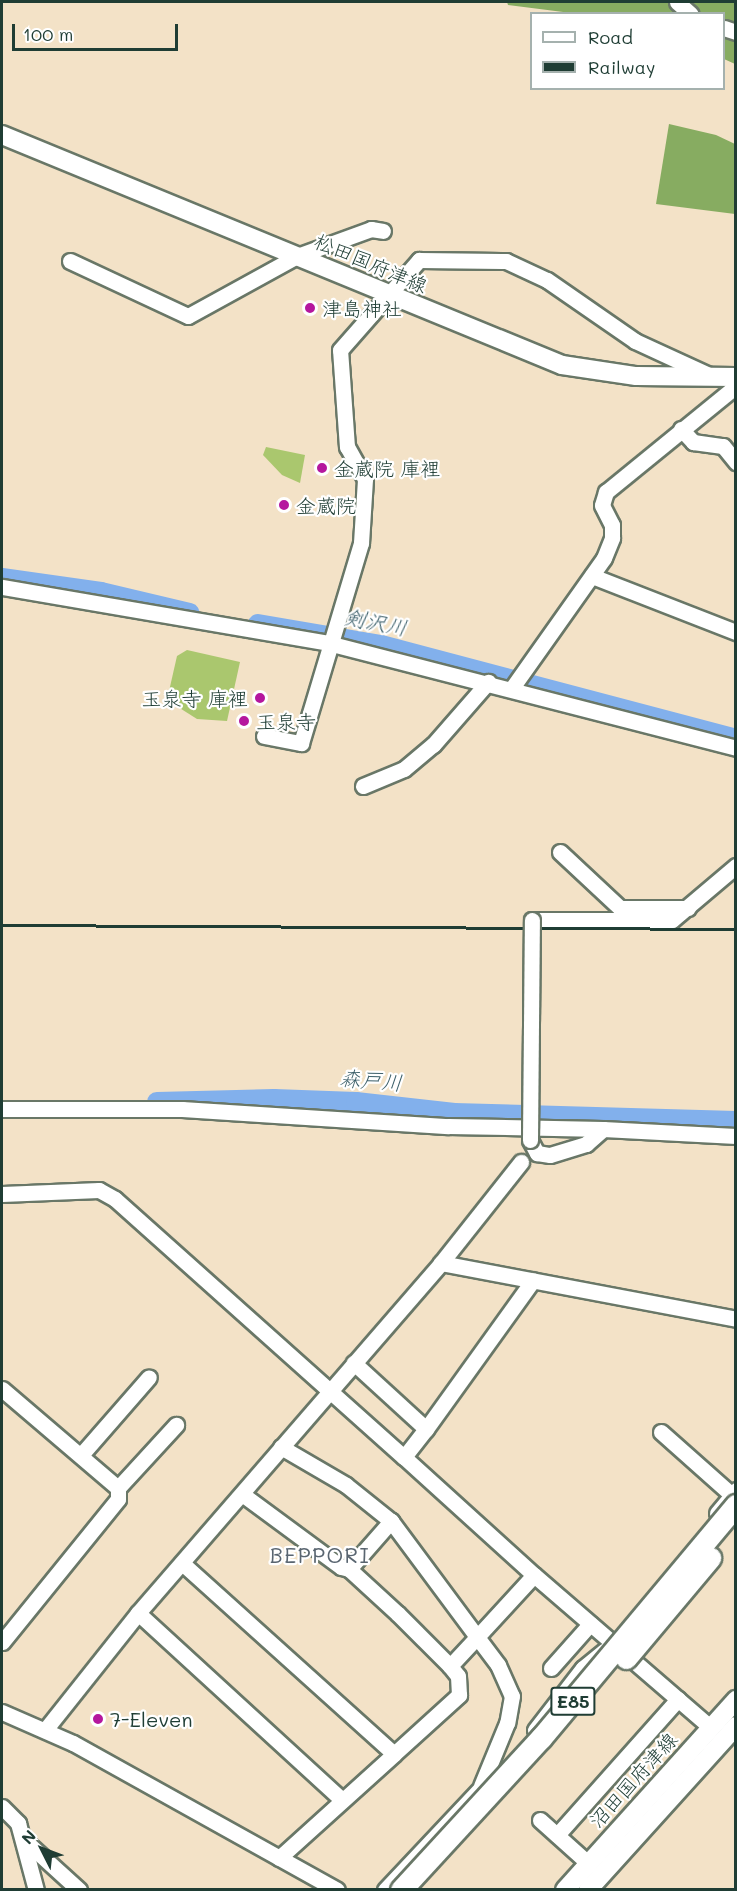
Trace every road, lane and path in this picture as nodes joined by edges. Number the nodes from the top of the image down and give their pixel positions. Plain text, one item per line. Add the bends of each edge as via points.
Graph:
1 (677, 2) edge
2 (689, 12) edge
3 (2, 135) edge
4 (382, 231) dead end
5 (297, 256) junction
6 (70, 261) dead end
7 (389, 295) junction
8 (735, 377) edge
9 (714, 378) junction
10 (735, 386) edge
11 (681, 429) junction
12 (735, 462) edge
13 (591, 576) junction
14 (2, 587) edge
15 (735, 632) edge
16 (328, 643) junction
17 (488, 682) junction
18 (512, 688) junction
19 (264, 736) dead end
20 (735, 748) edge
21 (363, 786) dead end
22 (560, 852) dead end
23 (735, 866) edge
24 (688, 908) junction
25 (2, 1109) edge
26 (603, 1129) junction
27 (735, 1136) edge
28 (521, 1162) dead end
29 (2, 1194) edge
30 (441, 1263) junction
31 (533, 1280) junction
32 (735, 1319) edge
33 (354, 1364) junction
34 (149, 1377) dead end
35 (2, 1389) edge
36 (330, 1390) junction
37 (176, 1425) dead end
38 (426, 1429) junction
39 (661, 1432) dead end
40 (280, 1447) junction
41 (81, 1455) junction
42 (404, 1457) junction
43 (118, 1488) junction
44 (242, 1494) junction
45 (734, 1496) edge
46 (391, 1521) junction
47 (735, 1528) edge
48 (182, 1563) junction
49 (349, 1569) junction
50 (534, 1575) junction
51 (138, 1613) junction
52 (590, 1624) junction
53 (477, 1637) junction
54 (2, 1642) edge
55 (610, 1643) junction
56 (450, 1666) junction
57 (551, 1668) dead end
58 (678, 1699) junction
59 (735, 1700) edge
60 (2, 1714) edge
61 (735, 1726) edge
62 (711, 1728) junction
63 (45, 1730) junction
64 (394, 1754) junction
65 (480, 1789) junction
66 (341, 1799) junction
67 (2, 1807) edge
68 (540, 1820) dead end
69 (557, 1835) junction
70 (23, 1839) junction
71 (279, 1858) junction
72 (588, 1863) junction
73 (36, 1890) edge
74 (79, 1890) edge
75 (337, 1890) edge
76 (385, 1890) edge
77 (401, 1890) edge
78 (417, 1890) edge
79 (565, 1890) edge
80 (588, 1890) edge

1 - 2 street
3 - 5 main road, 松田国府津線
4 - 5 street via 371,229
5 - 6 street via 188,316
5 - 7 main road, 松田国府津線
7 - 9 main road, 松田国府津線 via 562,365 598,373
7 - 9 street via 418,260 506,261 547,280 635,341
7 - 16 street via 340,350 347,447 365,478 364,519 361,543
8 - 9 main road, 松田国府津線
10 - 11 street
11 - 12 street via 693,442 723,446
11 - 13 street via 606,492 602,505 612,525 612,538
13 - 15 street
13 - 18 street
14 - 16 street
16 - 17 street
16 - 19 street via 301,743
17 - 18 street
17 - 21 street via 433,745 404,769
18 - 20 street
22 - 24 street via 620,908
23 - 24 street
24 - 26 street, bridge via 672,920 532,920 530,1140 537,1153 554,1155 586,1144
25 - 26 street via 182,1109 448,1126
26 - 27 street
28 - 30 street
29 - 36 street via 99,1190 115,1199
30 - 31 street
30 - 33 street
31 - 32 street
31 - 38 street
33 - 36 street
33 - 38 street
34 - 41 street
35 - 41 street
36 - 40 street
36 - 42 street
37 - 43 street
38 - 42 street
39 - 45 street
40 - 44 street
40 - 46 street via 346,1485
41 - 43 street
42 - 50 street
43 - 54 street via 118,1499
44 - 48 street
44 - 49 street
45 - 55 street
45 - 77 highway, E85, bridge via 541,1738
46 - 49 street
46 - 53 street
47 - 78 highway, E85, bridge via 653,1629
48 - 51 street
48 - 64 street
49 - 56 street
50 - 52 street
50 - 53 street
51 - 63 street
51 - 66 street
52 - 55 street
52 - 57 street
53 - 56 street
53 - 65 street via 498,1665 512,1696 507,1723
55 - 58 street
55 - 65 street via 583,1668 549,1707 545,1719
56 - 64 street via 458,1676 459,1695
58 - 62 street
58 - 69 street
59 - 62 main road, 沼田国府津線
60 - 63 street
61 - 80 main road, 沼田国府津線
62 - 72 main road, 沼田国府津線
63 - 71 street
64 - 66 street
65 - 76 street
66 - 71 street
67 - 70 street via 18,1823
68 - 69 street
69 - 72 street
70 - 73 street
70 - 74 street
71 - 75 street
72 - 79 main road, 沼田国府津線

